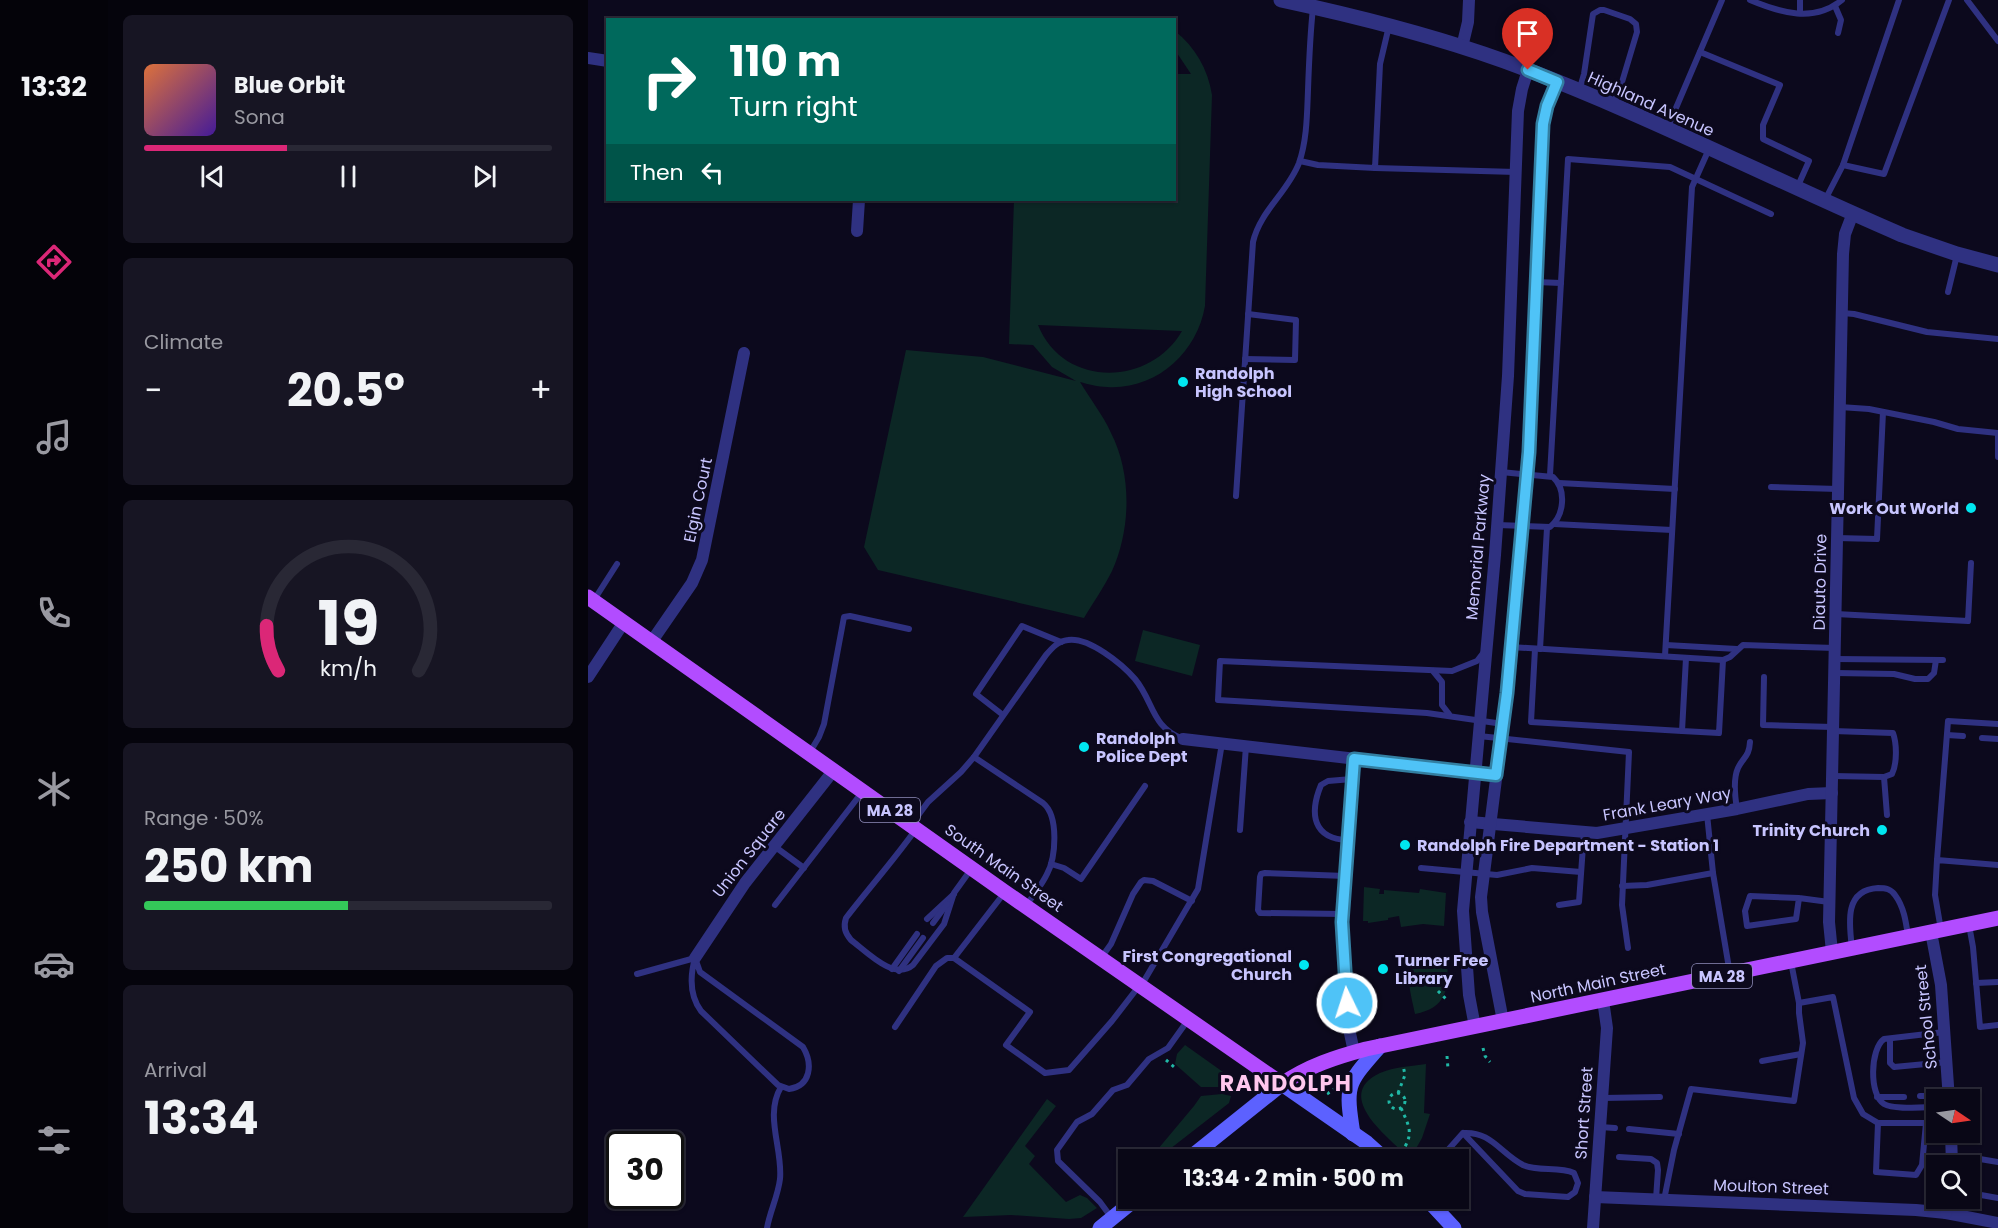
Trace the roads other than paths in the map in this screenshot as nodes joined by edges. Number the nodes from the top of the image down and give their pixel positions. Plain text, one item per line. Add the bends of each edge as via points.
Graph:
1 (1281, 0) edge
2 (1469, 0) edge
3 (1722, 0) edge
4 (1750, 0) edge
5 (1800, 0) edge
6 (1842, 0) edge
7 (1899, 0) edge
8 (1949, 0) edge
9 (1967, 0) edge
10 (1834, 6) junction
11 (1314, 7) junction
12 (1800, 13) junction
13 (1389, 25) junction
14 (1838, 33) dead end
15 (1998, 40) edge
16 (1462, 47) junction
17 (1700, 52) junction
18 (588, 58) edge
19 (606, 61) edge
20 (1528, 70) junction
21 (1557, 82) junction
22 (1578, 91) junction
23 (1612, 106) junction
24 (1667, 130) junction
25 (1709, 149) junction
26 (1300, 161) junction
27 (1843, 165) junction
28 (1375, 168) junction
29 (1516, 172) junction
30 (1695, 178) junction
31 (1797, 188) junction
32 (1824, 200) junction
33 (859, 201) edge
34 (1853, 213) junction
35 (1771, 214) dead end
36 (857, 231) dead end
37 (1957, 255) junction
38 (1998, 265) edge
39 (1536, 282) junction
40 (1561, 283) junction
41 (1948, 292) dead end
42 (1842, 313) junction
43 (1248, 314) junction
44 (1998, 339) edge
45 (744, 353) dead end
46 (1245, 359) junction
47 (1840, 407) junction
48 (1883, 412) junction
49 (1998, 434) edge
50 (1998, 457) edge
51 (1501, 472) junction
52 (1527, 474) junction
53 (1550, 475) junction
54 (1559, 483) junction
55 (1771, 487) dead end
56 (1675, 489) junction
57 (1838, 489) junction
58 (1236, 496) dead end
59 (1554, 524) junction
60 (1497, 525) junction
61 (1522, 527) junction
62 (1547, 528) junction
63 (1672, 530) junction
64 (1837, 538) junction
65 (1971, 563) dead end
66 (617, 564) dead end
67 (591, 599) edge
68 (1836, 615) junction
69 (624, 622) junction
70 (909, 629) dead end
71 (652, 641) junction
72 (1061, 642) junction
73 (1666, 645) junction
74 (1511, 647) junction
75 (1486, 649) junction
76 (1538, 649) junction
77 (1737, 649) junction
78 (1835, 654) junction
79 (1665, 656) junction
80 (1686, 658) junction
81 (1724, 660) junction
82 (1936, 660) junction
83 (1944, 660) dead end
84 (1431, 670) junction
85 (1835, 673) junction
86 (588, 677) edge
87 (1764, 677) dead end
88 (1003, 715) junction
89 (1452, 716) junction
90 (1480, 721) junction
91 (1503, 724) junction
92 (1998, 724) edge
93 (1833, 729) junction
94 (1682, 731) junction
95 (1947, 735) junction
96 (1478, 736) junction
97 (1963, 736) dead end
98 (1982, 738) dead end
99 (1183, 739) joint
100 (1501, 739) junction
101 (1998, 739) edge
102 (1750, 742) dead end
103 (1222, 743) junction
104 (1246, 746) junction
105 (809, 753) junction
106 (974, 757) junction
107 (1354, 759) junction
108 (834, 770) junction
109 (1475, 772) junction
110 (1496, 775) junction
111 (1833, 777) junction
112 (1884, 777) junction
113 (1353, 779) junction
114 (1145, 786) dead end
115 (863, 791) junction
116 (1832, 793) junction
117 (1737, 809) junction
118 (1707, 814) junction
119 (1887, 815) dead end
120 (1470, 822) junction
121 (1490, 824) junction
122 (914, 827) junction
123 (1626, 828) junction
124 (1240, 830) dead end
125 (1584, 832) junction
126 (1349, 840) junction
127 (774, 846) junction
128 (1937, 860) junction
129 (1051, 864) junction
130 (1998, 865) edge
131 (804, 868) junction
132 (972, 868) junction
133 (1421, 868) dead end
134 (1466, 872) junction
135 (1581, 872) junction
136 (1713, 873) junction
137 (1484, 874) junction
138 (1346, 876) junction
139 (1623, 886) junction
140 (1005, 892) junction
141 (954, 893) junction
142 (1799, 898) junction
143 (1192, 901) junction
144 (1829, 902) junction
145 (775, 905) dead end
146 (1559, 905) dead end
147 (1026, 906) junction
148 (1343, 914) junction
149 (1998, 918) edge
150 (930, 921) dead end
151 (1969, 924) junction
152 (1936, 931) junction
153 (920, 936) dead end
154 (1908, 937) junction
155 (1628, 948) dead end
156 (1852, 948) junction
157 (1832, 952) junction
158 (695, 958) junction
159 (954, 958) junction
160 (1101, 958) junction
161 (1791, 962) junction
162 (896, 970) junction
163 (637, 974) dead end
164 (1730, 974) junction
165 (1998, 982) edge
166 (1976, 983) junction
167 (1140, 986) junction
168 (1603, 1000) junction
169 (1800, 1003) junction
170 (1189, 1020) junction
171 (1503, 1021) junction
172 (1998, 1026) edge
173 (896, 1027) dead end
174 (1475, 1027) junction
175 (1945, 1032) junction
176 (1890, 1038) junction
177 (1380, 1046) junction
178 (1354, 1052) junction
179 (1801, 1054) junction
180 (1762, 1061) dead end
181 (1947, 1062) junction
182 (1282, 1084) junction
183 (781, 1087) junction
184 (1948, 1089) edge
185 (1920, 1096) dead end
186 (1926, 1096) edge
187 (1660, 1097) dead end
188 (1904, 1097) dead end
189 (1602, 1098) junction
190 (1877, 1098) junction
191 (1926, 1107) edge
192 (1878, 1123) junction
193 (1926, 1123) joint
194 (1600, 1127) junction
195 (1615, 1128) dead end
196 (1629, 1129) dead end
197 (1463, 1133) junction
198 (1353, 1134) junction
199 (1679, 1134) junction
200 (1200, 1149) edge
201 (1363, 1149) edge
202 (1448, 1149) edge
203 (1619, 1157) dead end
204 (1980, 1159) edge
205 (1998, 1162) edge
206 (1980, 1194) edge
207 (1595, 1197) junction
208 (1998, 1198) edge
209 (1660, 1200) junction
210 (1123, 1209) edge
211 (1436, 1209) edge
212 (1947, 1209) edge
213 (1946, 1213) junction
214 (1112, 1218) junction
215 (1998, 1223) edge
216 (767, 1228) edge
217 (1100, 1228) edge
218 (1454, 1228) edge
219 (1593, 1228) edge

1 - 11 street, Highland Avenue
2 - 16 street
3 - 17 lane
4 - 12 lane via 1774,10
5 - 12 lane
6 - 10 lane
7 - 27 lane
8 - 27 lane via 1884,174
9 - 15 lane
10 - 12 lane via 1824,12
10 - 14 lane via 1841,20
11 - 13 street, Highland Avenue
11 - 26 lane
13 - 16 street, Highland Avenue
13 - 28 lane via 1380,64
16 - 20 street, Highland Avenue
17 - 24 lane
17 - 31 lane via 1780,85 1763,125 1763,139 1809,161
18 - 19 street
20 - 21 street, Highland Avenue
20 - 29 street, Memorial Parkway via 1519,101
21 - 22 street, Highland Avenue
21 - 39 street via 1543,124
22 - 23 street, Highland Avenue
22 - 23 lane via 1593,14 1604,10 1630,19 1637,32
23 - 24 street, Highland Avenue
24 - 25 street, Highland Avenue
25 - 30 lane
25 - 31 street, Highland Avenue
26 - 28 lane
26 - 43 lane via 1255,234
27 - 32 lane
28 - 29 lane
29 - 51 street, Memorial Parkway
30 - 35 lane
30 - 40 lane via 1668,167 1568,159
30 - 56 lane
31 - 32 street, Highland Avenue
32 - 34 street, Highland Avenue
33 - 36 street
34 - 37 street, Highland Avenue
34 - 42 street, Diauto Drive via 1844,244
37 - 38 street, Highland Avenue
37 - 41 lane
39 - 40 lane
39 - 52 street
40 - 53 lane
42 - 44 lane via 1927,332
42 - 47 street, Diauto Drive
43 - 46 lane
43 - 46 lane via 1296,320 1295,360
45 - 71 street, Elgin Court via 702,560 692,583
46 - 58 lane
47 - 48 lane
47 - 57 street, Diauto Drive
48 - 49 lane
48 - 64 lane via 1877,539
49 - 50 lane
51 - 52 lane
51 - 60 street, Memorial Parkway
52 - 53 lane
52 - 61 street
53 - 54 lane
54 - 56 lane
54 - 59 lane via 1562,503
55 - 57 lane
56 - 63 lane
57 - 64 street, Diauto Drive
59 - 62 lane
59 - 63 lane
60 - 61 lane
60 - 75 street, Memorial Parkway
61 - 62 lane
61 - 74 street
62 - 76 lane
63 - 73 lane
64 - 68 street, Diauto Drive
65 - 68 lane via 1968,621
66 - 67 lane
67 - 69 main road, South Main Street / MA 28
68 - 78 street, Diauto Drive
69 - 71 main road, South Main Street / MA 28
69 - 86 street
70 - 105 lane via 844,617 824,724
71 - 105 main road, South Main Street / MA 28
72 - 88 lane via 1042,660
72 - 88 lane via 1022,626 976,694
72 - 99 lane via 1084,642 1118,663 1141,687 1161,725
73 - 77 lane
73 - 79 lane
74 - 76 lane
74 - 91 street
75 - 84 lane via 1477,661 1453,671
75 - 90 street, Memorial Parkway
76 - 79 lane
76 - 94 lane via 1531,722
77 - 78 lane via 1745,645
77 - 81 lane
78 - 82 lane
78 - 85 street, Diauto Drive
79 - 80 lane
80 - 81 lane
80 - 94 lane
81 - 94 lane via 1719,733
82 - 83 lane
82 - 85 lane via 1934,673 1928,679
84 - 89 lane via 1441,679 1443,708
84 - 89 lane via 1220,661 1218,700
85 - 93 street, Diauto Drive
87 - 93 lane via 1763,725
88 - 106 lane
89 - 90 lane
90 - 91 lane
90 - 96 street, Memorial Parkway
91 - 100 street
92 - 95 lane via 1948,721
93 - 111 street, Diauto Drive
93 - 112 lane via 1893,733 1895,769
95 - 97 lane
95 - 128 lane
96 - 100 lane
96 - 109 street, Memorial Parkway
98 - 101 lane
99 - 103 street
100 - 110 street
100 - 123 lane via 1629,752
102 - 117 lane via 1749,754 1737,771
103 - 104 street
103 - 143 lane via 1199,885
104 - 107 street
104 - 124 lane
105 - 108 main road, South Main Street / MA 28
106 - 122 lane via 928,802
106 - 129 lane via 1049,809 1054,829
107 - 109 street
107 - 113 street
108 - 115 main road, South Main Street / MA 28
108 - 127 street, Union Square
109 - 110 street
109 - 120 street, Memorial Parkway
110 - 121 street
111 - 112 lane
111 - 116 street, Diauto Drive
112 - 119 lane
113 - 126 street
113 - 126 lane via 1321,785 1316,805 1322,834
114 - 129 lane via 1081,879
115 - 122 main road, South Main Street / MA 28
115 - 131 lane
116 - 117 street, Frank Leary Way via 1801,795
116 - 144 street, Diauto Drive
117 - 118 street, Frank Leary Way
118 - 123 street, Frank Leary Way
118 - 136 lane
120 - 121 street, Frank Leary Way
120 - 134 street, Memorial Parkway
121 - 125 street, Frank Leary Way
121 - 137 street
122 - 132 main road, South Main Street / MA 28
122 - 162 lane via 897,856 844,924 850,940
123 - 125 street, Frank Leary Way
123 - 139 lane
125 - 135 lane
126 - 138 street
127 - 131 lane
127 - 158 street, Union Square
128 - 130 lane
128 - 152 lane
129 - 147 lane
131 - 145 lane
132 - 140 main road, South Main Street / MA 28
132 - 141 lane
133 - 134 lane
134 - 137 lane
134 - 174 street, Memorial Parkway via 1463,922
135 - 137 lane via 1532,868 1501,875
135 - 146 lane via 1579,902
136 - 139 lane
136 - 164 lane
137 - 171 street via 1481,907
138 - 148 street
138 - 148 lane via 1265,873 1260,877 1260,913
139 - 155 lane via 1622,912
140 - 147 main road, South Main Street / MA 28
140 - 159 lane
141 - 150 lane
141 - 162 lane via 944,924 914,965
142 - 142 lane via 1750,896 1745,911 1747,926 1796,919
142 - 144 lane
143 - 160 lane via 1144,880
143 - 167 lane
144 - 157 street, Diauto Drive
147 - 160 main road, South Main Street / MA 28
148 - 178 street via 1348,1024
149 - 151 main road, North Main Street / MA 28
151 - 152 main road, North Main Street / MA 28
151 - 166 lane
152 - 154 main road, North Main Street / MA 28
152 - 175 street, School Street
153 - 162 lane
154 - 156 main road, North Main Street / MA 28
154 - 156 lane via 1904,912 1894,894 1888,889 1869,890 1857,897 1852,906
156 - 157 main road, North Main Street / MA 28
157 - 161 main road, North Main Street / MA 28
158 - 163 lane
158 - 183 lane via 692,985 697,1005
158 - 183 lane via 700,972 803,1047 809,1061 807,1077 796,1088
159 - 167 lane via 1030,1012 1006,1045 1045,1073 1069,1070
159 - 173 lane via 936,966
160 - 167 main road, South Main Street / MA 28
161 - 164 main road, North Main Street / MA 28
161 - 169 lane
164 - 168 main road, North Main Street / MA 28
165 - 166 lane
166 - 172 lane via 1980,1027
167 - 170 main road, South Main Street / MA 28
168 - 171 main road, North Main Street / MA 28
168 - 189 street, Short Street via 1607,1028
169 - 179 lane
169 - 192 lane via 1833,997 1854,1098 1863,1114
170 - 182 main road, South Main Street / MA 28
170 - 214 lane via 1168,1048 1149,1059 1127,1085 1113,1090 1092,1114 1079,1121 1057,1150 1058,1161
171 - 174 main road, North Main Street / MA 28
174 - 177 main road, North Main Street / MA 28
175 - 176 lane
175 - 181 street, School Street
176 - 181 lane via 1890,1063 1894,1067
176 - 190 lane via 1880,1042 1874,1052
177 - 178 main road, North Main Street / MA 28
177 - 198 main road via 1354,1076 1349,1090
178 - 182 main road, North Main Street / MA 28 via 1308,1068
179 - 180 lane
179 - 199 lane via 1794,1101 1691,1089
181 - 184 street, School Street
182 - 198 main road
182 - 200 main road
183 - 216 lane via 774,1108 780,1176
185 - 186 lane
187 - 189 lane
188 - 190 lane
189 - 194 street, Short Street
190 - 191 lane via 1890,1107
192 - 193 lane
192 - 193 lane via 1876,1172 1916,1175 1922,1165
194 - 195 lane
194 - 207 street, Short Street
196 - 199 lane
197 - 197 lane via 1484,1136 1524,1166 1570,1171 1578,1183 1575,1192 1568,1197 1522,1193
197 - 202 lane
198 - 201 main road
199 - 209 lane
203 - 209 lane via 1651,1159 1657,1163
204 - 205 lane
206 - 208 lane
207 - 209 street, Moulton Street
207 - 219 street, Short Street
209 - 213 street, Moulton Street
210 - 214 main road
211 - 218 main road
212 - 213 street
213 - 215 street
214 - 217 main road

